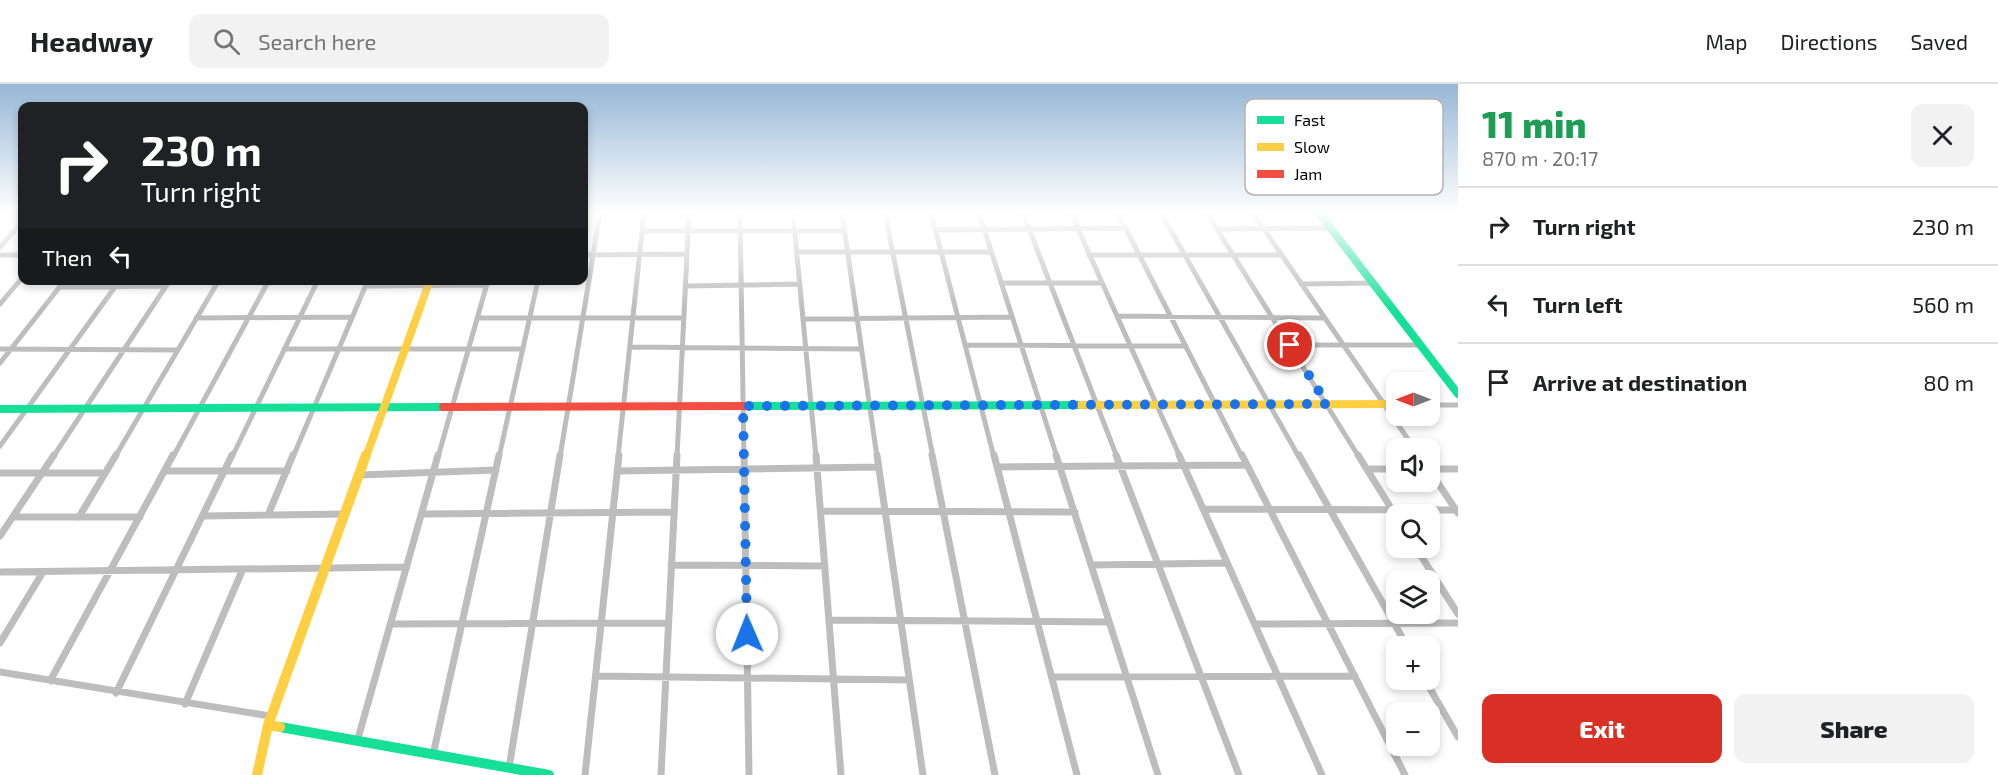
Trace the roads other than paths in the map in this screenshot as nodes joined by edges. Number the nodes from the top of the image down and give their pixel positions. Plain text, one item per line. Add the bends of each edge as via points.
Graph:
1 (595, 245) edge
2 (641, 245) edge
3 (687, 245) edge
4 (740, 245) edge
5 (796, 245) edge
6 (846, 245) edge
7 (891, 245) edge
8 (939, 245) edge
9 (989, 245) edge
10 (1035, 245) edge
11 (1085, 245) edge
12 (1134, 245) edge
13 (1179, 245) edge
14 (1227, 245) edge
15 (1275, 245) edge
16 (1344, 245) edge
17 (797, 252) junction
18 (941, 252) junction
19 (991, 252) junction
20 (847, 253) junction
21 (893, 253) junction
22 (640, 254) junction
23 (687, 254) junction
24 (1139, 254) junction
25 (0, 255) edge
26 (18, 255) edge
27 (588, 255) edge
28 (593, 255) junction
29 (1089, 255) junction
30 (1185, 255) junction
31 (1233, 255) junction
32 (1282, 255) junction
33 (18, 283) edge
34 (1001, 283) junction
35 (1050, 283) junction
36 (1102, 283) junction
37 (1373, 283) junction
38 (800, 284) junction
39 (1301, 284) junction
40 (133, 285) edge
41 (167, 285) edge
42 (216, 285) edge
43 (266, 285) edge
44 (316, 285) edge
45 (366, 285) edge
46 (428, 285) edge
47 (487, 285) edge
48 (537, 285) edge
49 (741, 285) junction
50 (116, 286) junction
51 (685, 286) junction
52 (61, 287) joint
53 (0, 304) edge
54 (907, 316) junction
55 (1117, 316) junction
56 (1171, 316) junction
57 (1272, 316) junction
58 (352, 317) junction
59 (856, 317) junction
60 (1012, 317) junction
61 (1220, 317) junction
62 (196, 318) junction
63 (249, 318) junction
64 (300, 318) junction
65 (478, 318) junction
66 (633, 318) junction
67 (683, 318) junction
68 (956, 318) junction
69 (1324, 318) junction
70 (530, 319) junction
71 (583, 319) junction
72 (804, 319) junction
73 (965, 345) junction
74 (1021, 345) junction
75 (1074, 345) junction
76 (1290, 345) junction
77 (1343, 345) junction
78 (1420, 345) junction
79 (1130, 346) junction
80 (1186, 346) junction
81 (630, 347) junction
82 (682, 347) junction
83 (742, 348) junction
84 (806, 348) junction
85 (0, 349) edge
86 (11, 349) junction
87 (71, 349) junction
88 (284, 349) junction
89 (469, 349) junction
90 (523, 349) junction
91 (861, 349) junction
92 (124, 350) junction
93 (177, 350) junction
94 (338, 350) junction
95 (405, 350) junction
96 (0, 363) edge
97 (1458, 394) edge
98 (981, 404) junction
99 (1039, 404) junction
100 (1096, 404) junction
101 (1156, 404) junction
102 (1270, 404) junction
103 (1327, 404) junction
104 (1383, 404) junction
105 (811, 405) junction
106 (868, 405) junction
107 (924, 405) junction
108 (1216, 405) junction
109 (1440, 405) edge
110 (1458, 405) edge
111 (453, 406) junction
112 (510, 406) junction
113 (568, 406) junction
114 (624, 406) junction
115 (679, 406) junction
116 (743, 406) junction
117 (199, 407) junction
118 (256, 407) junction
119 (314, 407) junction
120 (384, 407) junction
121 (143, 408) junction
122 (0, 409) edge
123 (27, 409) junction
124 (85, 409) junction
125 (1407, 438) edge
126 (0, 446) edge
127 (1183, 465) junction
128 (1246, 465) junction
129 (878, 466) junction
130 (1060, 466) junction
131 (1120, 466) junction
132 (744, 467) junction
133 (817, 467) junction
134 (997, 467) junction
135 (1367, 468) junction
136 (1386, 469) edge
137 (1458, 469) edge
138 (496, 470) junction
139 (676, 470) junction
140 (1440, 470) edge
141 (165, 471) junction
142 (225, 471) junction
143 (287, 471) junction
144 (617, 471) junction
145 (434, 472) junction
146 (0, 473) edge
147 (42, 473) junction
148 (105, 473) junction
149 (360, 475) junction
150 (1440, 485) edge
151 (1389, 504) edge
152 (1203, 509) junction
153 (1269, 509) junction
154 (1329, 509) junction
155 (944, 510) junction
156 (1008, 510) junction
157 (821, 511) junction
158 (1440, 511) edge
159 (1457, 511) edge
160 (613, 512) junction
161 (674, 512) junction
162 (885, 512) junction
163 (1075, 512) junction
164 (1386, 512) edge
165 (422, 513) junction
166 (486, 513) junction
167 (551, 513) junction
168 (346, 514) junction
169 (268, 515) junction
170 (204, 516) junction
171 (13, 517) junction
172 (79, 517) junction
173 (140, 517) junction
174 (0, 536) edge
175 (1422, 558) edge
176 (1227, 563) junction
177 (671, 565) junction
178 (1091, 565) junction
179 (1158, 565) junction
180 (746, 566) junction
181 (825, 566) junction
182 (407, 567) junction
183 (327, 569) junction
184 (177, 571) junction
185 (242, 571) junction
186 (0, 572) edge
187 (43, 572) junction
188 (110, 572) junction
189 (1386, 610) edge
190 (1458, 614) edge
191 (829, 620) junction
192 (901, 620) junction
193 (965, 620) junction
194 (1037, 620) junction
195 (668, 622) junction
196 (1109, 622) junction
197 (1386, 622) edge
198 (462, 623) junction
199 (533, 623) junction
200 (601, 623) junction
201 (1328, 623) junction
202 (1440, 623) edge
203 (1458, 623) edge
204 (391, 624) junction
205 (1255, 624) junction
206 (0, 643) edge
207 (0, 672) edge
208 (596, 676) junction
209 (1355, 676) junction
210 (1052, 677) junction
211 (1127, 677) junction
212 (1202, 677) junction
213 (1278, 677) junction
214 (666, 678) junction
215 (834, 679) junction
216 (748, 680) junction
217 (909, 680) junction
218 (50, 681) junction
219 (1431, 690) edge
220 (116, 693) junction
221 (185, 704) junction
222 (269, 721) junction
223 (1458, 737) edge
224 (357, 742) junction
225 (433, 755) junction
226 (509, 768) junction
227 (257, 775) edge
228 (549, 775) edge
229 (585, 775) edge
230 (661, 775) edge
231 (749, 775) edge
232 (841, 775) edge
233 (923, 775) edge
234 (996, 775) edge
235 (1077, 775) edge
236 (1158, 775) edge
237 (1239, 775) edge
238 (1322, 775) edge
239 (1405, 775) edge

1 - 28 street
2 - 22 street
3 - 23 street
4 - 49 street
5 - 17 street
6 - 20 street
7 - 21 street
8 - 18 street
9 - 19 street
10 - 35 street
11 - 29 street
12 - 24 street
13 - 30 street
14 - 31 street
15 - 32 street
16 - 37 street
17 - 20 street
17 - 38 street
18 - 19 street
18 - 21 street
18 - 68 street
19 - 34 street
20 - 21 street
20 - 59 street
21 - 54 street
22 - 23 street
22 - 28 street
22 - 66 street
23 - 51 street
24 - 29 street
24 - 30 street
24 - 56 street
25 - 26 street
27 - 28 street
28 - 71 street
29 - 36 street
30 - 31 street
30 - 61 street
31 - 32 street
31 - 57 street
32 - 39 street
33 - 53 street
34 - 35 street
34 - 60 street
35 - 36 street
35 - 75 street
36 - 55 street
37 - 39 street
37 - 78 street
38 - 49 street
38 - 72 street
39 - 69 street
40 - 50 street
41 - 92 street
42 - 62 street
43 - 63 street
44 - 64 street
45 - 58 street
46 - 95 street
47 - 65 street
48 - 70 street
49 - 51 street
49 - 83 street
50 - 52 street
50 - 87 street
51 - 67 street
52 - 86 street
54 - 59 street
54 - 68 street
54 - 107 street
55 - 56 street
55 - 79 street
56 - 61 street
56 - 80 street
57 - 61 street
57 - 69 street
57 - 76 street
58 - 64 street
58 - 94 street
59 - 72 street
59 - 91 street
60 - 68 street
60 - 74 street
61 - 102 street
62 - 63 street
62 - 93 street
63 - 64 street
63 - 117 street
64 - 88 street
65 - 70 street
65 - 89 street
66 - 67 street
66 - 71 street
66 - 81 street
67 - 82 street
68 - 73 street
69 - 77 street
70 - 71 street
70 - 90 street
71 - 113 street
72 - 84 street
73 - 74 street
73 - 98 street
74 - 75 street
74 - 99 street
75 - 79 street
75 - 100 street
76 - 77 street
76 - 103 street
77 - 78 street
77 - 104 street
78 - 97 street
79 - 80 street
79 - 101 street
80 - 108 street
81 - 82 street
81 - 114 street
82 - 83 street
82 - 115 street
83 - 84 street
83 - 116 street
84 - 91 street
84 - 105 street
85 - 86 street
86 - 87 street
86 - 96 street
87 - 92 street
87 - 123 street
88 - 94 street
88 - 118 street
89 - 90 street
89 - 95 street
89 - 111 street
90 - 112 street
91 - 106 street
92 - 93 street
92 - 124 street
93 - 121 street
94 - 95 street
94 - 119 street
95 - 120 street
98 - 99 street
98 - 107 street
98 - 134 street
99 - 100 street
99 - 130 street
100 - 101 street
100 - 131 street
101 - 108 street
101 - 127 street
102 - 103 street
102 - 108 street
102 - 154 street
103 - 104 street
103 - 135 street
104 - 125 street
105 - 106 street
105 - 116 street
105 - 133 street
106 - 107 street
106 - 129 street
107 - 155 street
108 - 128 street
109 - 110 street
111 - 112 street
111 - 120 street
111 - 145 street
112 - 113 street
112 - 138 street
113 - 114 street
113 - 167 street
114 - 115 street
114 - 144 street
115 - 116 street
115 - 139 street
116 - 132 street
117 - 118 street
117 - 121 street
117 - 141 street
118 - 119 street
118 - 142 street
119 - 120 street
119 - 143 street
120 - 149 street
121 - 124 street
121 - 148 street
122 - 123 street
123 - 124 street
123 - 126 street
124 - 147 street
127 - 128 street
127 - 131 street
127 - 152 street
128 - 153 street
129 - 133 street
129 - 162 street
130 - 131 street
130 - 134 street
130 - 163 street
131 - 179 street
132 - 133 street
132 - 139 street
132 - 180 street
133 - 157 street
134 - 156 street
135 - 136 street
135 - 151 street
137 - 140 street
138 - 145 street
138 - 166 street
139 - 144 street
139 - 161 street
141 - 142 street
141 - 173 street
142 - 143 street
142 - 170 street
143 - 169 street
144 - 160 street
145 - 149 street
145 - 165 street
146 - 147 street
147 - 148 street
147 - 171 street
148 - 172 street
149 - 168 street
150 - 159 street
152 - 153 street
152 - 176 street
153 - 154 street
153 - 201 street
154 - 164 street
154 - 189 street
155 - 156 street
155 - 162 street
155 - 193 street
156 - 163 street
156 - 194 street
157 - 162 street
157 - 181 street
158 - 159 street
160 - 161 street
160 - 167 street
160 - 200 street
161 - 177 street
162 - 192 street
163 - 178 street
165 - 166 street
165 - 182 street
166 - 167 street
166 - 198 street
167 - 199 street
168 - 169 street
168 - 183 street
169 - 170 street
170 - 184 street
171 - 172 street
171 - 174 street
172 - 173 street
173 - 188 street
175 - 190 street
176 - 179 street
176 - 205 street
177 - 180 street
177 - 195 street
178 - 179 street
178 - 196 street
179 - 212 street
180 - 181 street
180 - 216 street
181 - 191 street
182 - 183 street
182 - 204 street
183 - 185 street
183 - 222 street
184 - 185 street
184 - 188 street
184 - 220 street
185 - 221 street
186 - 187 street
187 - 188 street
187 - 206 street
188 - 218 street
191 - 192 street
191 - 215 street
192 - 193 street
192 - 217 street
193 - 194 street
193 - 234 street
194 - 196 street
194 - 210 street
195 - 200 street
195 - 214 street
196 - 211 street
197 - 201 street
198 - 199 street
198 - 204 street
198 - 225 street
199 - 200 street
199 - 226 street
200 - 208 street
201 - 205 street
201 - 209 street
202 - 203 street
204 - 224 street
205 - 213 street
207 - 218 street
208 - 214 street
208 - 229 street
209 - 213 street
209 - 239 street
210 - 211 street
210 - 235 street
211 - 212 street
211 - 236 street
212 - 213 street
212 - 237 street
213 - 238 street
214 - 216 street
214 - 230 street
215 - 216 street
215 - 217 street
215 - 232 street
216 - 231 street
217 - 233 street
218 - 220 street
219 - 223 street
220 - 221 street
221 - 222 street
222 - 224 street
222 - 227 street
224 - 225 street
225 - 226 street
226 - 228 street

